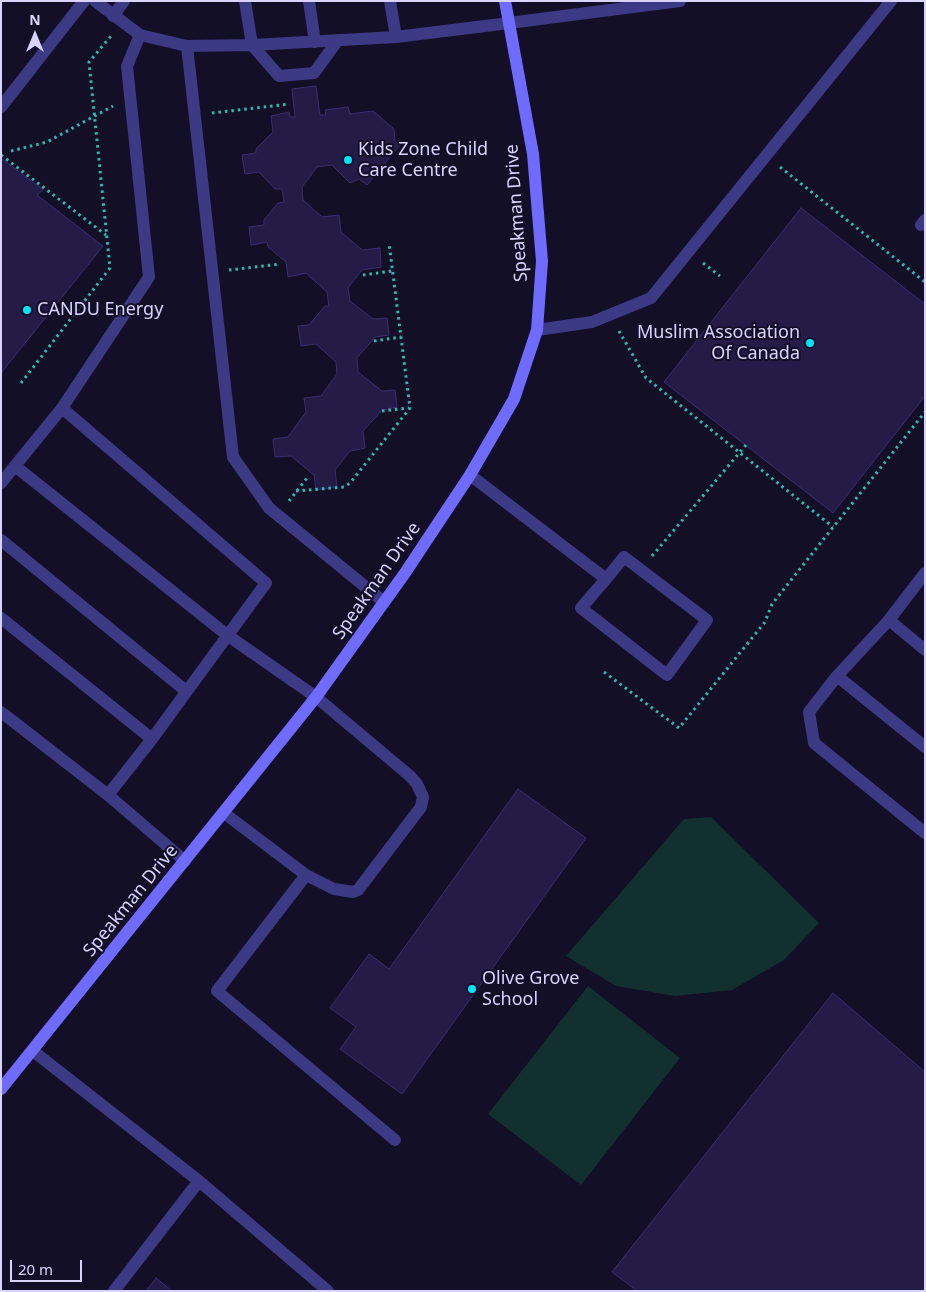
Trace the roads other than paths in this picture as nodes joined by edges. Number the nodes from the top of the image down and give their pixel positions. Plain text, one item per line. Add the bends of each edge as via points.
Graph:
1 (84, 1) edge
2 (95, 1) edge
3 (124, 1) edge
4 (245, 1) edge
5 (309, 1) edge
6 (390, 1) edge
7 (505, 1) edge
8 (891, 1) edge
9 (674, 2) edge
10 (118, 19) junction
11 (509, 23) junction
12 (140, 35) junction
13 (396, 37) junction
14 (338, 40) junction
15 (315, 42) junction
16 (252, 45) junction
17 (187, 46) junction
18 (1, 107) edge
19 (537, 330) junction
20 (62, 408) junction
21 (15, 466) junction
22 (470, 475) junction
23 (1, 483) edge
24 (1, 540) edge
25 (925, 573) edge
26 (606, 579) junction
27 (384, 602) junction
28 (1, 618) edge
29 (889, 620) junction
30 (227, 635) junction
31 (925, 650) edge
32 (837, 676) junction
33 (186, 691) junction
34 (316, 697) junction
35 (1, 712) edge
36 (152, 739) junction
37 (925, 747) edge
38 (108, 795) junction
39 (224, 813) junction
40 (925, 833) edge
41 (185, 861) junction
42 (306, 875) junction
43 (33, 1051) junction
44 (1, 1089) edge
45 (395, 1140) dead end
46 (199, 1180) junction
47 (114, 1291) edge
48 (328, 1291) edge

1 - 18 street
2 - 10 street
3 - 10 street
4 - 16 street
5 - 15 street
6 - 13 street
7 - 11 street, Speakman Drive
8 - 19 street via 651,298 592,322
9 - 11 street
10 - 12 street
11 - 13 street
11 - 19 street, Speakman Drive via 533,154 542,261
12 - 17 street
12 - 20 street via 127,66 149,277
13 - 14 street
14 - 15 street
14 - 16 street via 314,73 279,76
15 - 16 street
16 - 17 street
17 - 27 street via 233,457 269,508
19 - 22 street, Speakman Drive via 514,399
20 - 21 street
20 - 30 street via 266,583
21 - 23 street
21 - 30 street
22 - 26 street
22 - 27 street, Speakman Drive
24 - 33 street
25 - 29 street
26 - 26 street via 624,558 707,620 667,675 581,608
27 - 34 street, Speakman Drive
28 - 36 street
29 - 31 street
29 - 32 street
30 - 33 street
30 - 34 street
32 - 37 street
32 - 40 street via 810,712 814,743
33 - 36 street
34 - 39 street, Speakman Drive
34 - 42 street via 410,776 423,797 421,807 358,890 334,889
35 - 38 street
36 - 38 street
38 - 41 street
39 - 41 street, Speakman Drive
39 - 42 street
41 - 43 street, Speakman Drive
42 - 45 street via 217,990
43 - 44 street, Speakman Drive
43 - 46 street
46 - 47 street
46 - 48 street

